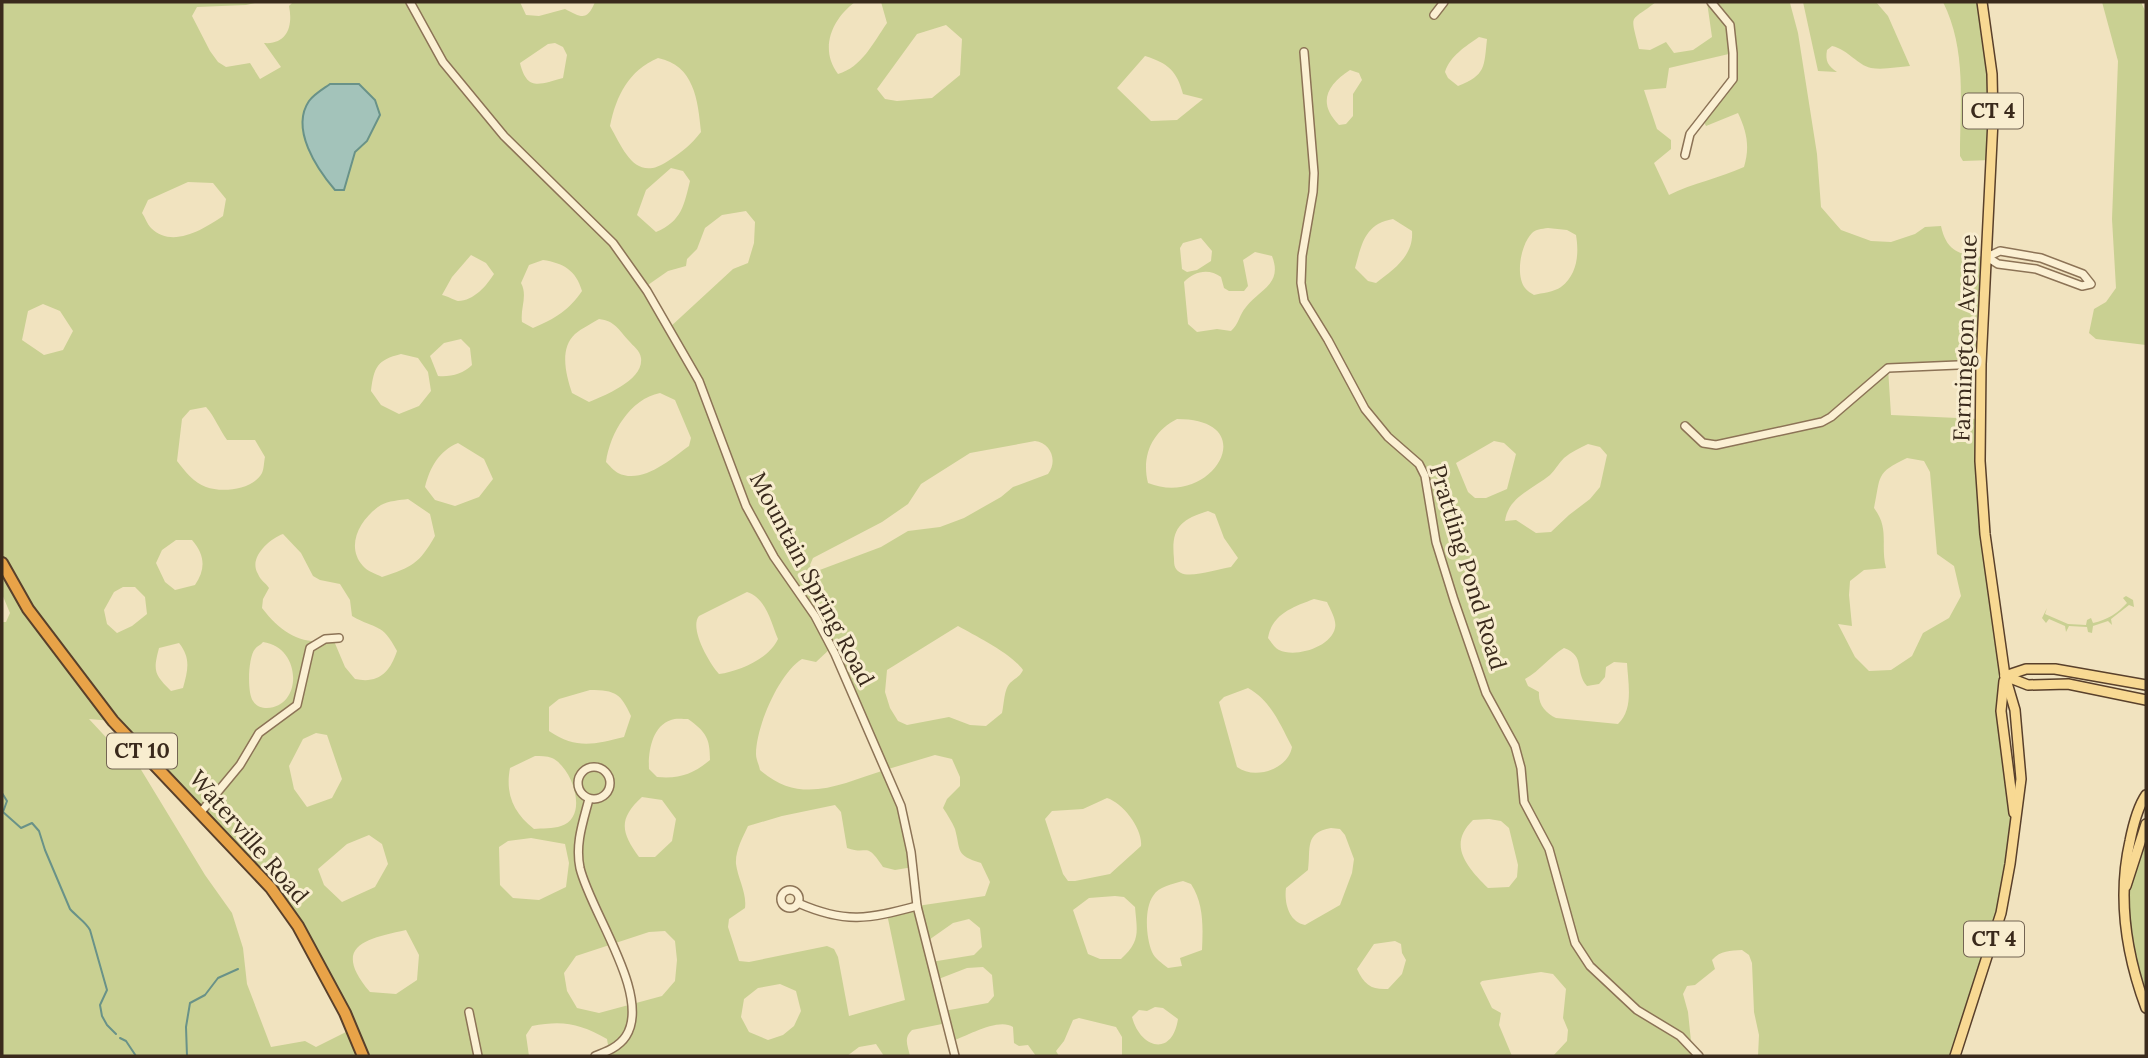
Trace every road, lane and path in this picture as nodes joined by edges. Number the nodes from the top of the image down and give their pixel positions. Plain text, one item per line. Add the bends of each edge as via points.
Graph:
1 (410, 2) edge
2 (1444, 2) edge
3 (1711, 2) edge
4 (1982, 2) edge
5 (1434, 15) dead end
6 (1304, 52) dead end
7 (1685, 155) dead end
8 (1987, 257) junction
9 (1981, 364) junction
10 (1685, 426) dead end
11 (2, 563) edge
12 (339, 638) dead end
13 (2005, 676) junction
14 (2146, 685) edge
15 (2146, 700) edge
16 (2146, 795) edge
17 (589, 799) junction
18 (201, 812) junction
19 (2015, 818) junction
20 (2146, 824) edge
21 (2125, 891) junction
22 (798, 903) dead end
23 (917, 906) junction
24 (2146, 1008) edge
25 (469, 1012) dead end
26 (363, 1056) edge
27 (478, 1056) edge
28 (595, 1056) edge
29 (956, 1056) edge
30 (1699, 1056) edge
31 (1955, 1056) edge

1 - 23 street, Mountain Spring Road via 443,62 504,136 613,243 699,381 746,506 835,654 901,806
2 - 5 street
3 - 7 street via 1730,25 1733,79 1690,134
4 - 8 main road, Farmington Avenue / CT 4 via 1993,120
6 - 30 street, Prattling Pond Road via 1314,173 1302,256 1304,301 1365,409 1419,464 1425,476 1436,542 1454,600 1486,693 1514,746 1524,802 1549,849 1575,943 1590,966 1637,1010 1680,1036
8 - 8 street via 2082,286 2091,284 2083,274 2041,258 2000,251
8 - 9 main road, Farmington Avenue / CT 4
9 - 10 street via 1888,368 1831,417 1815,425 1716,445 1703,443
9 - 13 main road, Farmington Avenue / CT 4 via 1985,534
11 - 18 highway, Waterville Road / CT 10 via 28,609 113,721
12 - 18 street via 325,639 310,648 297,705 259,733 240,765
13 - 14 main road via 2026,669 2055,669
13 - 15 main road via 2028,685 2068,684
13 - 19 main road, Farmington Avenue / CT 4 via 2001,711
13 - 19 main road, Farmington Avenue / CT 4 via 2015,710 2020,756
16 - 21 main road via 2125,857
17 - 17 street via 601,797 609,788 607,775 598,768 586,769 578,779 580,791
17 - 28 street via 579,836 581,869 633,1004 626,1036
18 - 26 highway, Waterville Road / CT 10 via 271,888 298,926
19 - 31 main road, Farmington Avenue / CT 4 via 2001,913
20 - 21 main road
21 - 24 main road via 2129,956
22 - 23 street via 818,912 859,919
23 - 29 street, Mountain Spring Road
25 - 27 street

